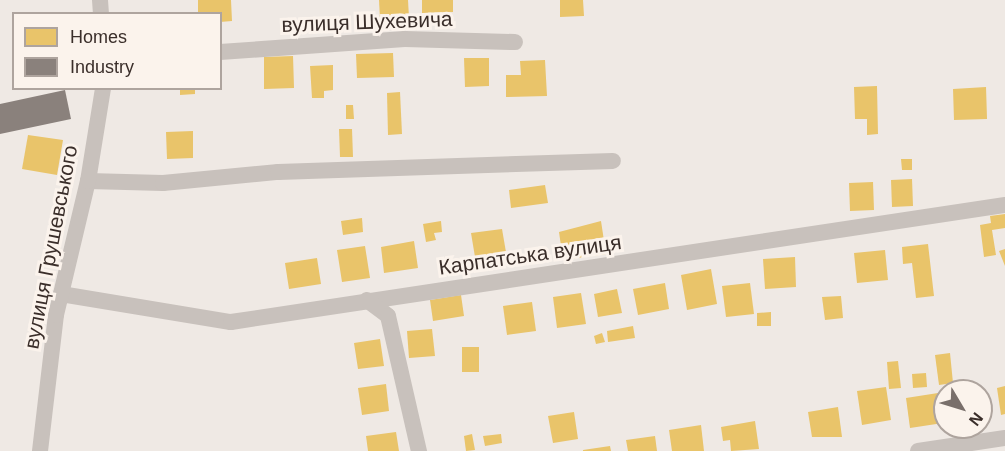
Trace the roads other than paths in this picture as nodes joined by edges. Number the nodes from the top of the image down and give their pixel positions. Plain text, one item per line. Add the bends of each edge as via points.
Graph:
1 (515, 42) dead end
2 (222, 52) edge
3 (103, 90) edge
4 (613, 161) dead end
5 (88, 181) junction
6 (1005, 205) edge
7 (61, 294) junction
8 (368, 300) junction
9 (1005, 438) edge
10 (40, 451) edge
11 (419, 451) edge
12 (925, 451) edge

1 - 2 street, вулиця Шухевича via 405,39
3 - 5 street, вулиця Грушевського
4 - 5 street via 278,172 163,183
5 - 7 street, вулиця Грушевського
6 - 8 street, Карпатська вулиця
7 - 8 street, Карпатська вулиця via 231,321
7 - 10 street, вулиця Грушевського
8 - 11 street via 388,316
9 - 12 street

